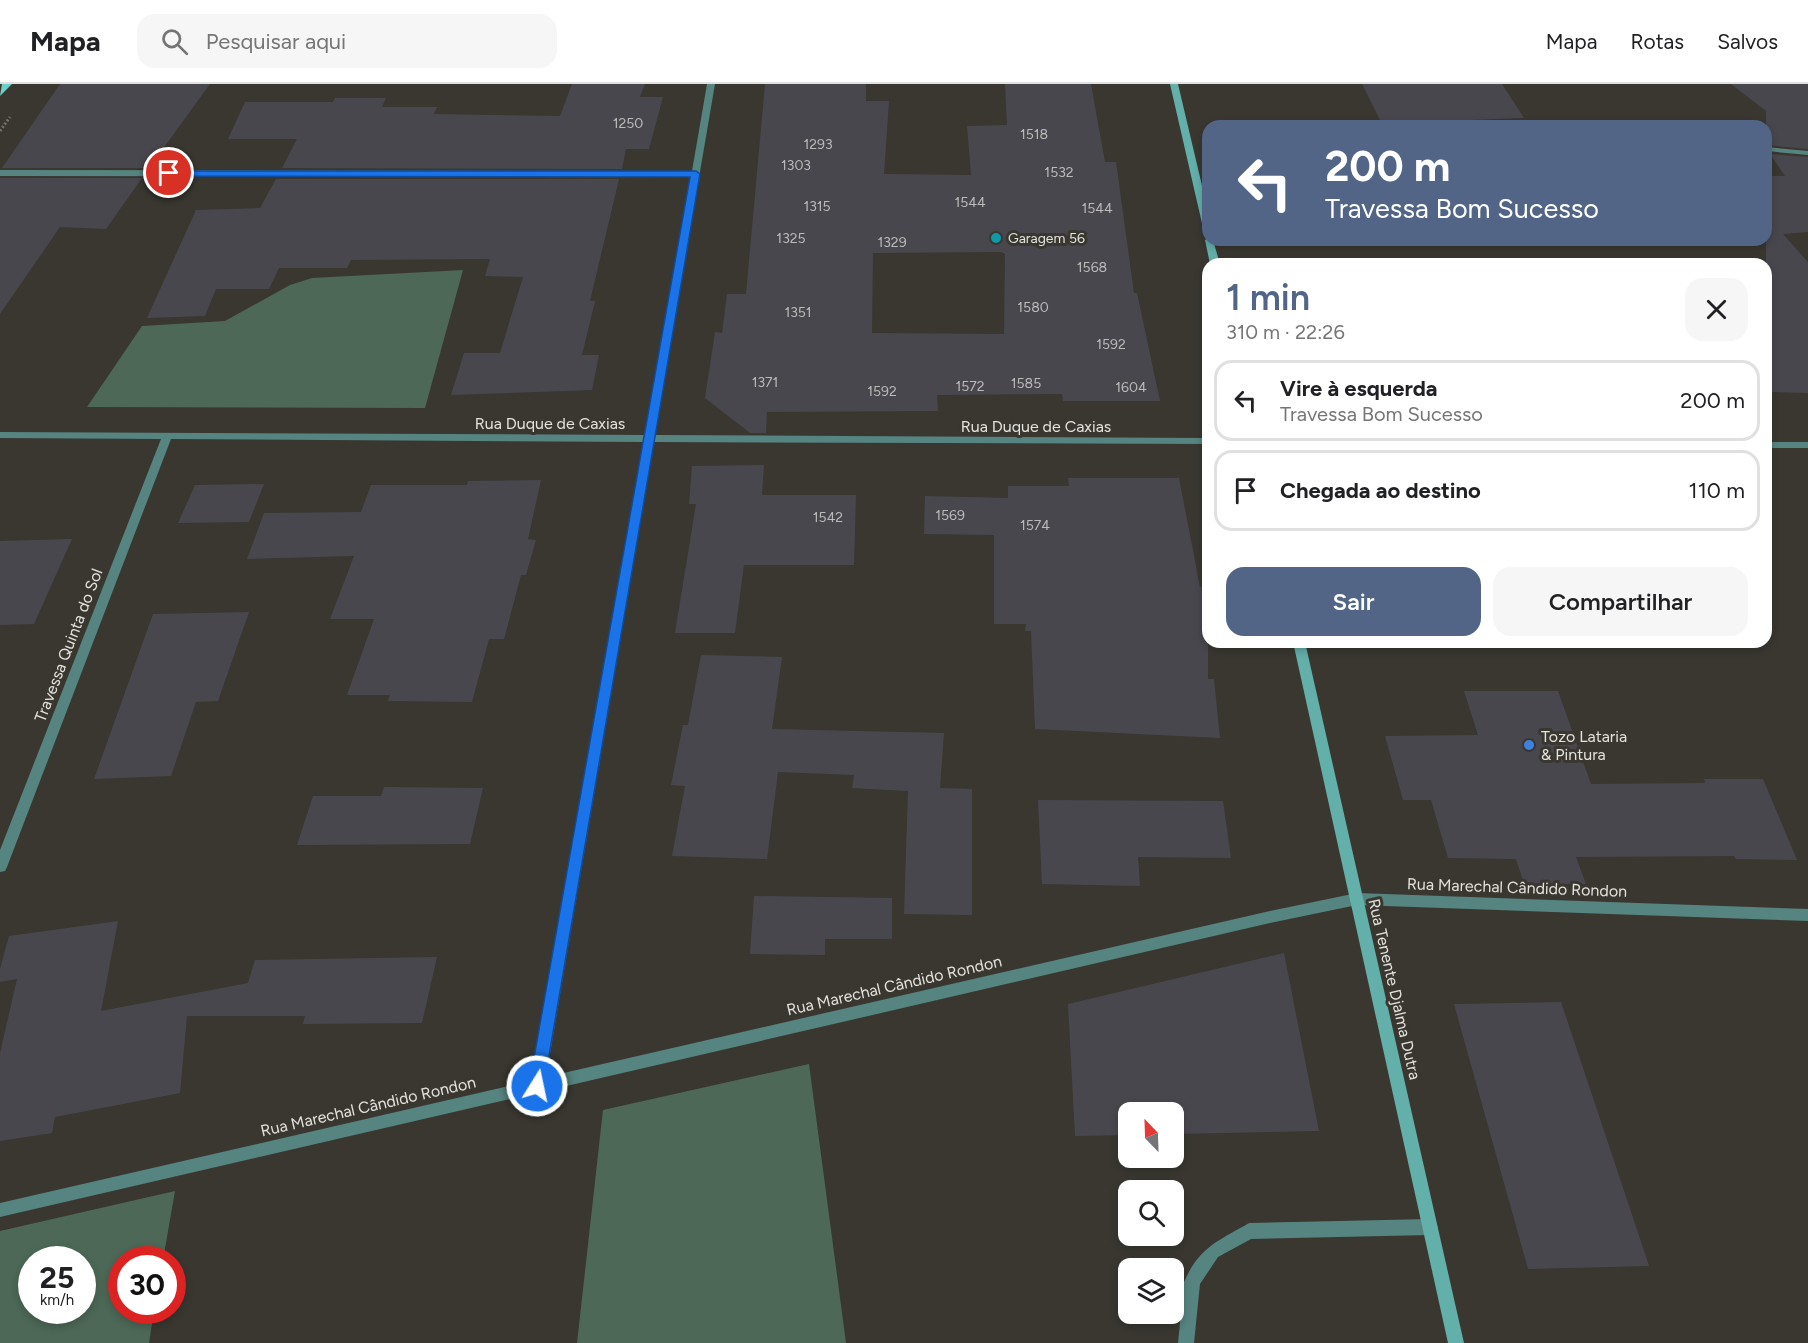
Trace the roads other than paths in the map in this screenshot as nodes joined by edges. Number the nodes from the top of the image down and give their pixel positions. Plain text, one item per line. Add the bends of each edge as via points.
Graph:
1 (7, 84) edge
2 (711, 84) edge
3 (1174, 84) edge
4 (0, 93) edge
5 (1772, 149) edge
6 (1808, 153) edge
7 (0, 173) edge
8 (696, 174) junction
9 (1202, 206) edge
10 (0, 435) edge
11 (167, 436) junction
12 (650, 439) junction
13 (1202, 441) edge
14 (1772, 445) edge
15 (1808, 445) edge
16 (1300, 648) edge
17 (0, 867) edge
18 (1357, 899) junction
19 (1808, 915) edge
20 (537, 1086) junction
21 (0, 1210) edge
22 (1430, 1227) junction
23 (1186, 1343) edge
24 (1456, 1343) edge

1 - 4 main road
2 - 8 street
3 - 9 main road
5 - 6 street
7 - 8 street
8 - 12 street
10 - 11 street, Rua Duque de Caxias
11 - 12 street, Rua Duque de Caxias
11 - 17 street, Travessa Quinta do Sol
12 - 13 street, Rua Duque de Caxias
12 - 20 street
14 - 15 street
16 - 18 main road, Rua Tenente Djalma Dutra
18 - 19 street, Rua Marechal Cândido Rondon
18 - 20 street, Rua Marechal Cândido Rondon
18 - 22 main road, Rua Tenente Djalma Dutra
20 - 21 street, Rua Marechal Cândido Rondon
22 - 23 street via 1249,1231 1212,1252 1192,1282
22 - 24 main road, Rua Tenente Djalma Dutra

